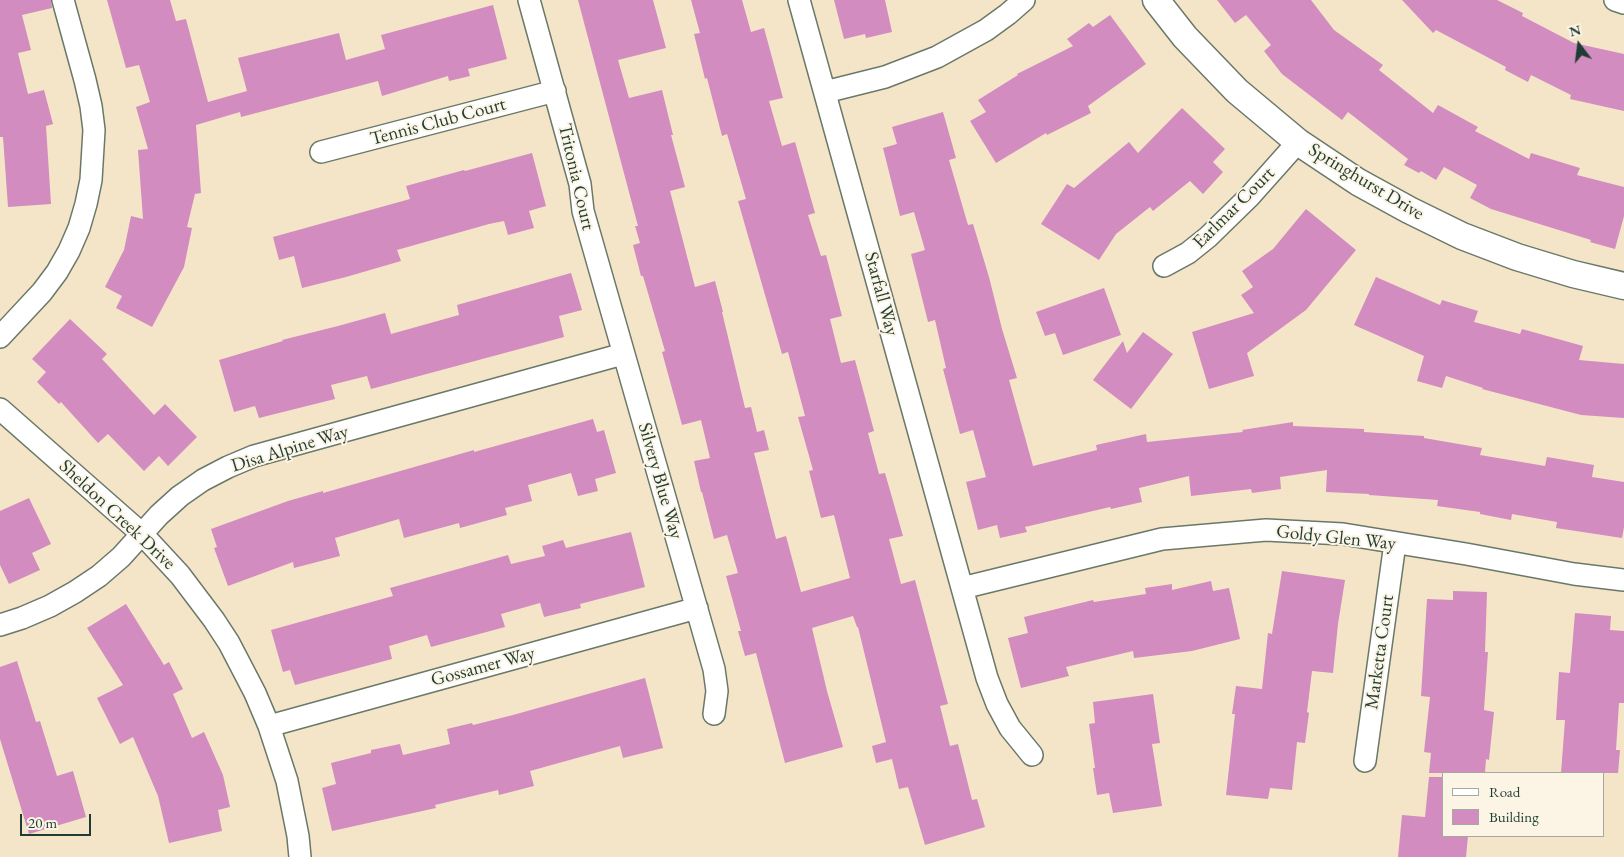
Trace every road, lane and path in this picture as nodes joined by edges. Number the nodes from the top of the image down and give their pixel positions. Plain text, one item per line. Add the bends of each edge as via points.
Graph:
1 (63, 0) edge
2 (529, 0) edge
3 (799, 0) edge
4 (1024, 0) edge
5 (1156, 0) edge
6 (1615, 0) edge
7 (1624, 3) edge
8 (555, 91) junction
9 (825, 92) junction
10 (1298, 142) junction
11 (321, 152) dead end
12 (1164, 266) dead end
13 (1624, 286) edge
14 (0, 337) edge
15 (623, 354) junction
16 (0, 409) edge
17 (142, 534) junction
18 (1395, 543) junction
19 (1624, 580) edge
20 (962, 588) junction
21 (696, 608) junction
22 (0, 625) edge
23 (714, 714) dead end
24 (269, 726) junction
25 (1032, 755) dead end
26 (1365, 761) dead end
27 (300, 857) edge

1 - 14 street via 91,106 94,130 91,180 78,228 65,258 42,292
2 - 8 street, Tritonia Court
3 - 9 street, Starfall Way
4 - 9 street via 986,30 937,57 885,77
5 - 10 street, Springhurst Drive via 1185,36 1238,91
6 - 7 street
8 - 11 street, Tennis Club Court
8 - 15 street, Tritonia Court via 580,184 583,211
9 - 20 street, Starfall Way
10 - 12 street, Earlmar Court via 1208,237
10 - 13 street, Springhurst Drive via 1366,186 1462,236 1517,257
15 - 17 street, Disa Alpine Way via 254,456 203,480 180,496
15 - 21 street, Silvery Blue Way
16 - 17 street, Sheldon Creek Drive
17 - 22 street, Disa Alpine Way via 121,557 75,592 50,606
17 - 24 street, Sheldon Creek Drive via 180,575 214,620 246,676
18 - 19 street, Goldy Glen Way
18 - 20 street, Goldy Glen Way via 1343,534 1266,530 1162,539
18 - 26 street, Marketta Court
20 - 25 street, Starfall Way via 997,704 1010,728
21 - 23 street, Silvery Blue Way via 714,669 717,691
21 - 24 street, Gossamer Way
24 - 27 street, Sheldon Creek Drive via 286,781

